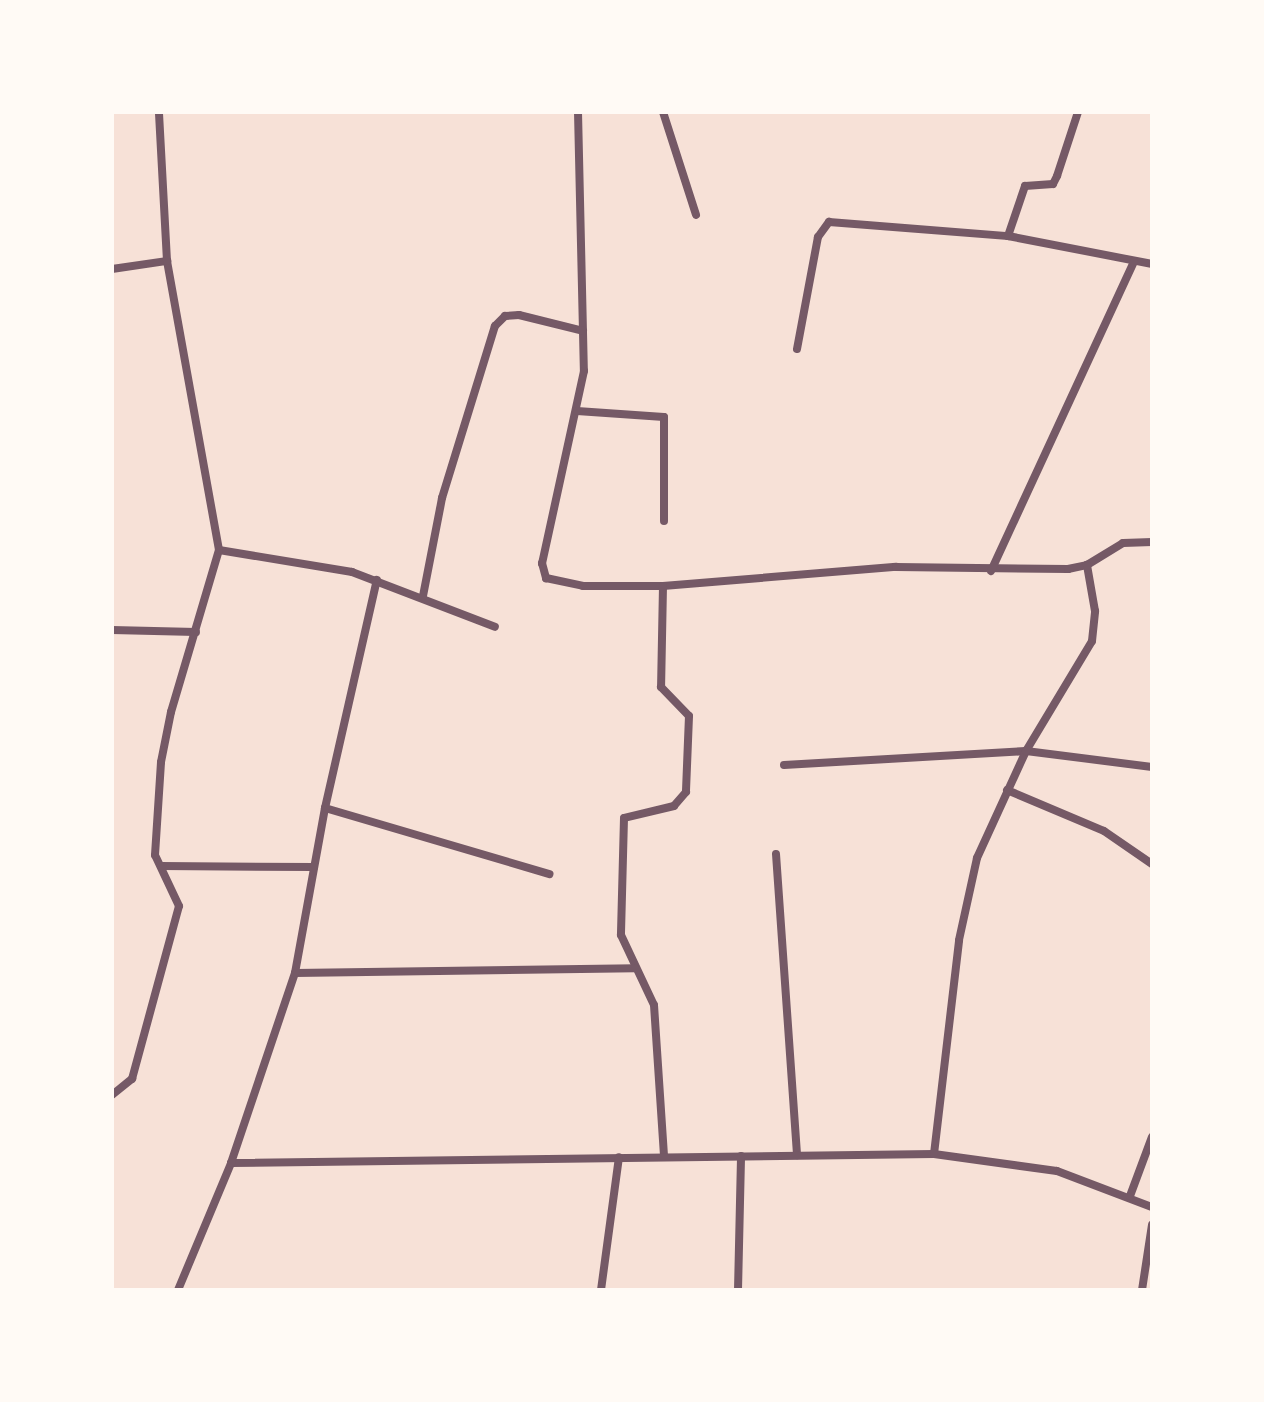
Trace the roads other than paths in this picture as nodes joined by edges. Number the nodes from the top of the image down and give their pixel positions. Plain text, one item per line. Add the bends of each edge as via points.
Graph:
1 (159, 112) edge
2 (578, 112) edge
3 (663, 112) edge
4 (1078, 112) edge
5 (696, 215) dead end
6 (1008, 236) junction
7 (167, 261) junction
8 (1134, 261) junction
9 (1152, 264) edge
10 (112, 269) edge
11 (583, 331) junction
12 (797, 349) dead end
13 (577, 411) junction
14 (664, 521) dead end
15 (1152, 542) edge
16 (219, 550) junction
17 (1087, 565) junction
18 (991, 571) junction
19 (377, 580) junction
20 (663, 586) junction
21 (423, 596) junction
22 (495, 627) dead end
23 (112, 630) edge
24 (196, 632) junction
25 (1026, 751) junction
26 (784, 765) dead end
27 (1152, 767) edge
28 (1007, 790) junction
29 (325, 808) junction
30 (776, 854) dead end
31 (1152, 864) edge
32 (161, 866) junction
33 (314, 867) junction
34 (549, 874) dead end
35 (635, 968) junction
36 (295, 973) junction
37 (112, 1095) edge
38 (1152, 1137) edge
39 (934, 1154) junction
40 (797, 1155) junction
41 (664, 1156) junction
42 (741, 1156) junction
43 (619, 1157) junction
44 (231, 1163) junction
45 (1130, 1196) junction
46 (1152, 1207) edge
47 (1152, 1225) edge
48 (178, 1290) edge
49 (601, 1290) edge
50 (738, 1290) edge
51 (1142, 1290) edge

1 - 7 street
2 - 11 street
3 - 5 street
4 - 6 street via 1053,184 1025,186
6 - 8 street
6 - 12 street via 829,222 818,237
7 - 10 street
7 - 16 street
8 - 9 street
8 - 18 street
11 - 13 street
11 - 21 street via 519,315 505,316 495,326 442,498
13 - 14 street via 664,417
13 - 20 street via 542,563 546,578 583,586
15 - 17 street via 1108,548
16 - 19 street
16 - 24 street
17 - 18 street
17 - 25 street via 1095,611 1092,641
18 - 20 street via 896,567
19 - 21 street
19 - 29 street
20 - 35 street via 661,687 689,716 686,792 674,806 634,813 621,827 621,935
21 - 22 street
23 - 24 street
24 - 32 street via 161,762 153,837
25 - 26 street
25 - 27 street
25 - 28 street
28 - 31 street via 1104,831
28 - 39 street via 977,858 959,940
29 - 33 street
29 - 34 street
30 - 40 street
32 - 33 street
32 - 37 street via 179,906 132,1079
33 - 36 street
35 - 36 street
35 - 41 street via 654,1005
36 - 44 street
38 - 45 street
39 - 40 street
39 - 45 street via 1026,1165
40 - 42 street
41 - 42 street
41 - 43 street
42 - 50 street
43 - 44 street
43 - 49 street
44 - 48 street
45 - 46 street
47 - 51 street

